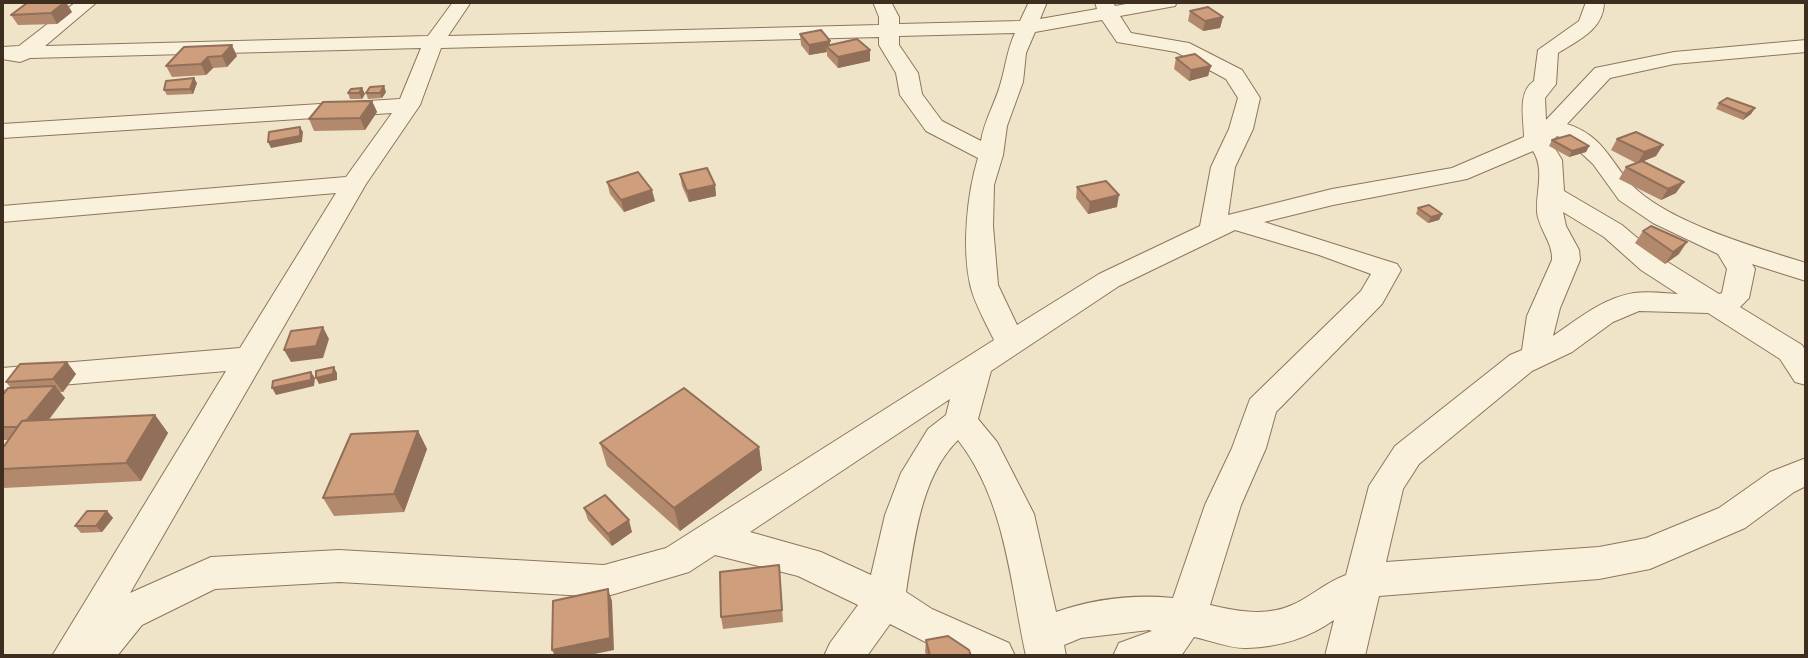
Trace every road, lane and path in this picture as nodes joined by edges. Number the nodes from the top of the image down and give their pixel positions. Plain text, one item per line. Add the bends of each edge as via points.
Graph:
1 (88, 2) edge
2 (462, 2) edge
3 (882, 2) edge
4 (1038, 2) edge
5 (1168, 2) edge
6 (1595, 2) edge
7 (1105, 7) edge
8 (1028, 27) junction
9 (889, 30) junction
10 (433, 43) junction
11 (1806, 46) edge
12 (25, 52) junction
13 (2, 53) edge
14 (2, 68) edge
15 (409, 105) junction
16 (2, 131) edge
17 (1544, 134) junction
18 (991, 155) junction
19 (354, 184) junction
20 (1551, 194) junction
21 (2, 214) edge
22 (1224, 226) junction
23 (1728, 248) junction
24 (1806, 272) edge
25 (1714, 303) junction
26 (1011, 344) junction
27 (1537, 356) junction
28 (250, 358) junction
29 (978, 365) junction
30 (1806, 374) edge
31 (2, 379) edge
32 (961, 421) junction
33 (1806, 471) edge
34 (710, 539) junction
35 (1360, 586) junction
36 (885, 600) junction
37 (1184, 617) junction
38 (1044, 645) edge
39 (72, 656) edge
40 (92, 656) edge
41 (844, 656) edge
42 (995, 656) edge
43 (1133, 656) edge
44 (1345, 656) edge

1 - 12 street
2 - 10 street
3 - 9 street
4 - 8 street
5 - 7 street
6 - 17 street via 1591,22 1548,50 1545,83 1534,98
7 - 8 street
7 - 22 street via 1124,38 1182,47 1234,75 1250,98 1223,167
8 - 9 street
8 - 18 street via 1016,53
9 - 10 street
9 - 18 street via 889,45 907,72 911,95 934,126
10 - 12 street
10 - 15 street
11 - 17 street via 1674,58 1603,74
12 - 13 street
12 - 14 street
15 - 16 street
15 - 19 street
17 - 20 street via 1554,180
17 - 22 street via 1458,174 1332,197
17 - 23 street via 1574,134 1602,159 1628,195 1662,217
18 - 26 street via 982,185 984,285
19 - 21 street
19 - 28 street
20 - 25 street via 1613,231 1651,264
20 - 27 street via 1553,225 1566,250 1566,263 1539,320
22 - 26 street via 1109,279
22 - 37 street via 1329,249 1387,270 1372,297 1261,407
23 - 24 street
23 - 25 street via 1741,269 1740,285 1735,298
25 - 27 street via 1636,302 1603,315
25 - 30 street via 1791,352
26 - 29 street
27 - 35 street via 1521,363 1407,455 1386,486
28 - 31 street
28 - 39 street
29 - 32 street
29 - 34 street
32 - 36 street via 940,437 923,466 894,548
32 - 38 street via 985,451 1016,514
33 - 35 street via 1782,482 1732,518 1650,553 1600,563 1380,579
34 - 36 street via 808,563
34 - 40 street via 676,561 604,581 339,566 211,573 128,613
35 - 37 street via 1300,622 1245,631
35 - 44 street
36 - 41 street
36 - 42 street via 918,621
37 - 38 street via 1149,613 1080,621
37 - 43 street via 1166,644

